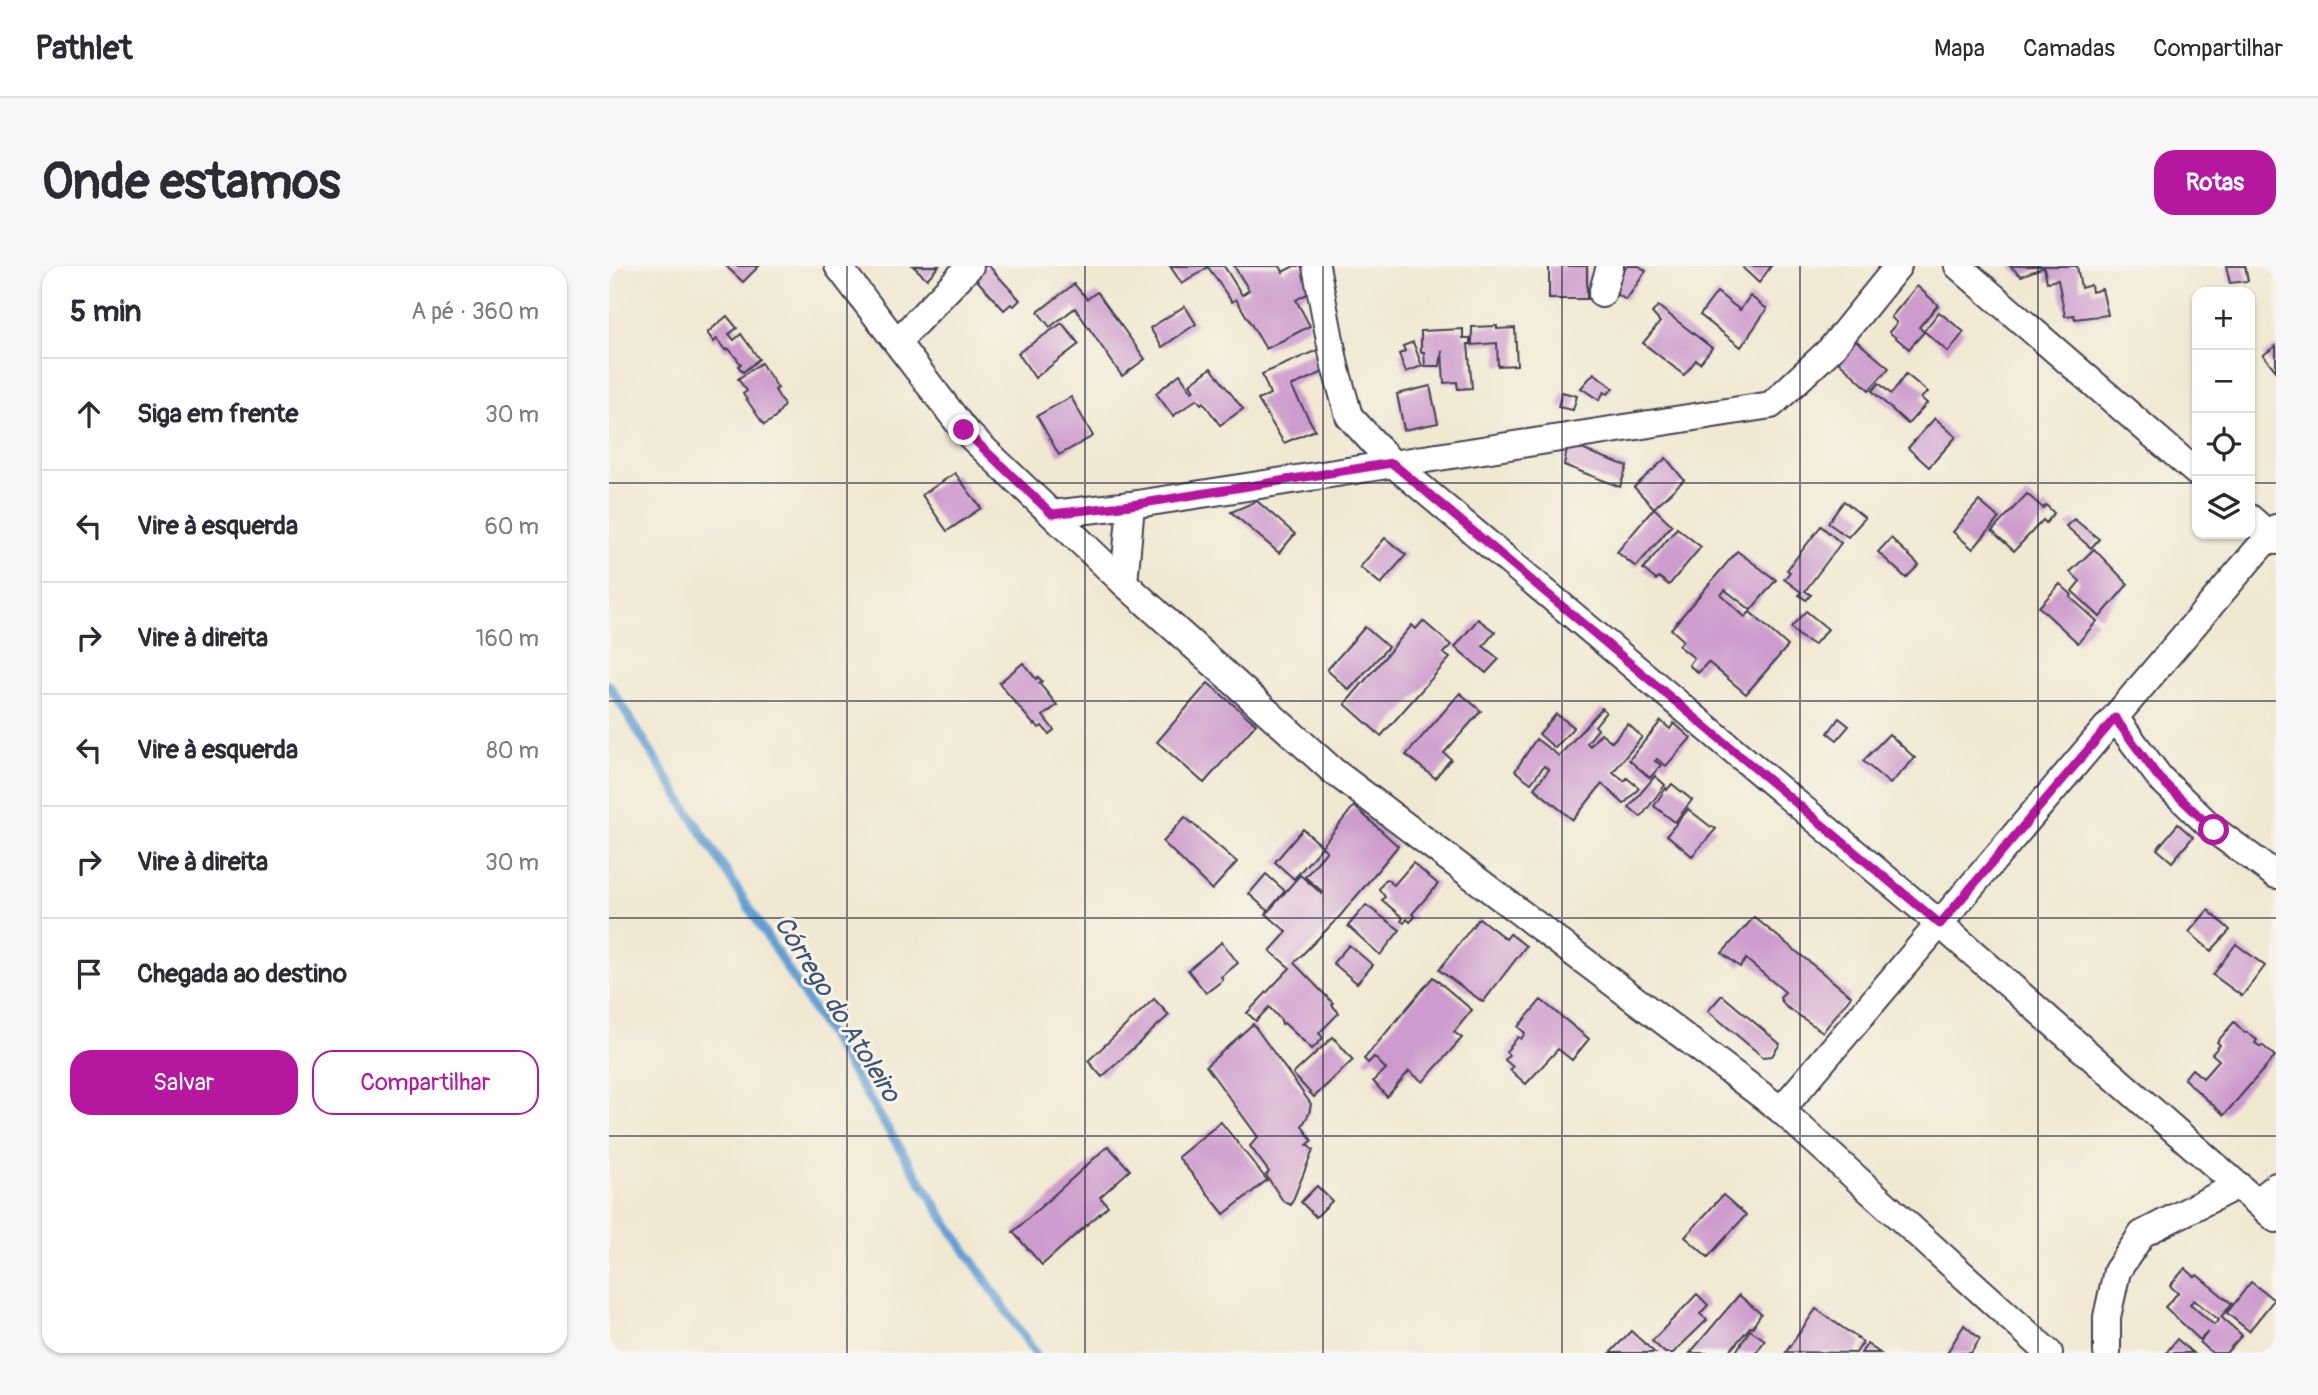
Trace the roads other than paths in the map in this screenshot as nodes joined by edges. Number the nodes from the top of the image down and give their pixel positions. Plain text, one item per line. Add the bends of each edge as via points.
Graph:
1 (838, 266) edge
2 (970, 266) edge
3 (1316, 266) edge
4 (1610, 266) edge
5 (1898, 266) edge
6 (1958, 266) edge
7 (1602, 294) dead end
8 (897, 342) junction
9 (1392, 463) junction
10 (2192, 469) edge
11 (1131, 505) junction
12 (1052, 514) junction
13 (2255, 522) edge
14 (2274, 535) edge
15 (1124, 583) junction
16 (2115, 718) junction
17 (2276, 876) edge
18 (1940, 924) junction
19 (1781, 1110) junction
20 (2262, 1198) edge
21 (2049, 1353) edge
22 (2107, 1353) edge

1 - 8 street
2 - 8 street
3 - 9 street via 1349,416
4 - 7 street
5 - 9 street via 1830,350 1771,405
6 - 10 street
8 - 12 street via 964,430
9 - 11 street
9 - 18 street
11 - 12 street
11 - 15 street
12 - 15 street
13 - 14 street
14 - 16 street
15 - 19 street via 1332,770
16 - 17 street via 2159,778 2214,830
16 - 18 street
18 - 19 street
18 - 20 street
19 - 21 street
20 - 22 street via 2141,1234 2117,1271 2107,1317

